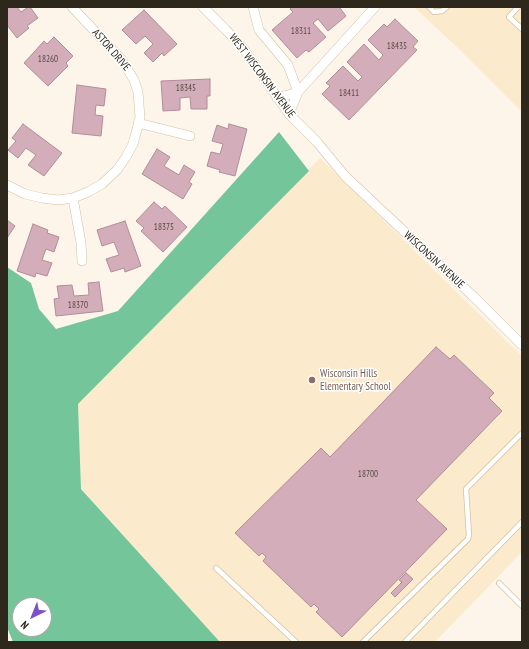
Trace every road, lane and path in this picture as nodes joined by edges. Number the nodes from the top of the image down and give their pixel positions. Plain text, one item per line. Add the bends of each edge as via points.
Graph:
1 (72, 7) edge
2 (203, 7) edge
3 (254, 7) edge
4 (376, 7) edge
5 (429, 7) edge
6 (446, 7) edge
7 (518, 7) edge
8 (522, 29) edge
9 (298, 92) junction
10 (277, 98) junction
11 (289, 114) junction
12 (138, 123) junction
13 (190, 136) dead end
14 (345, 176) joint
15 (7, 185) edge
16 (73, 198) junction
17 (82, 261) dead end
18 (522, 345) edge
19 (522, 433) edge
20 (522, 522) edge
21 (216, 568) dead end
22 (499, 583) dead end
23 (522, 606) edge
24 (296, 642) edge
25 (363, 642) edge
26 (405, 642) edge

1 - 12 street, ASTOR DRIVE via 129,70 138,92
2 - 10 street, WEST WISCONSIN AVENUE via 252,59
3 - 9 street via 259,30 288,65
4 - 9 street
5 - 6 lane via 434,12 442,11
7 - 8 lane via 509,16
9 - 10 street
9 - 11 street
10 - 11 street, WEST WISCONSIN AVENUE
11 - 14 street, WEST WISCONSIN AVENUE via 317,142
12 - 13 street
12 - 16 street, ASTOR DRIVE via 133,144 117,170 102,184
14 - 18 street, WISCONSIN AVENUE
15 - 16 street, ASTOR DRIVE via 25,194 42,198
16 - 17 street
19 - 25 lane via 466,489 468,539
20 - 26 lane
21 - 24 lane
22 - 23 lane

